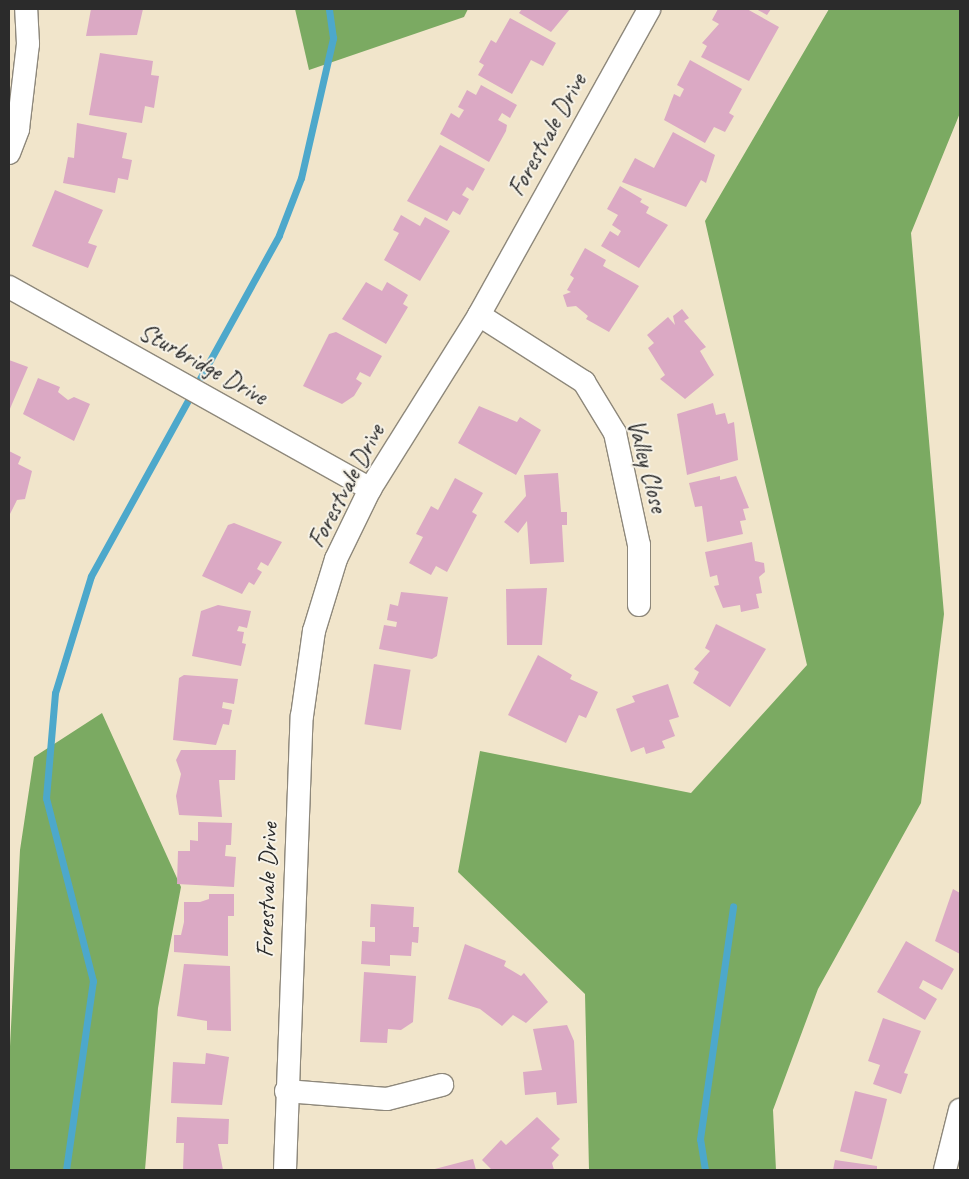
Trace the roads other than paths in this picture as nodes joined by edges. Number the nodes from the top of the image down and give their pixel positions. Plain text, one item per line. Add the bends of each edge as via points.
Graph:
1 (26, 9) edge
2 (649, 9) edge
3 (9, 153) edge
4 (9, 287) edge
5 (479, 315) junction
6 (370, 489) junction
7 (639, 605) dead end
8 (442, 1085) dead end
9 (286, 1091) junction
10 (960, 1110) edge
11 (285, 1170) edge
12 (945, 1170) edge

1 - 3 street via 28,44 18,129
2 - 5 street, Forestvale Drive
4 - 6 street, Sturbridge Drive
5 - 6 street, Forestvale Drive
5 - 7 street, Valley Close via 584,382 615,433 640,545
6 - 9 street, Forestvale Drive via 336,559 314,631 302,716
8 - 9 street via 387,1099
9 - 11 street, Forestvale Drive
10 - 12 street

